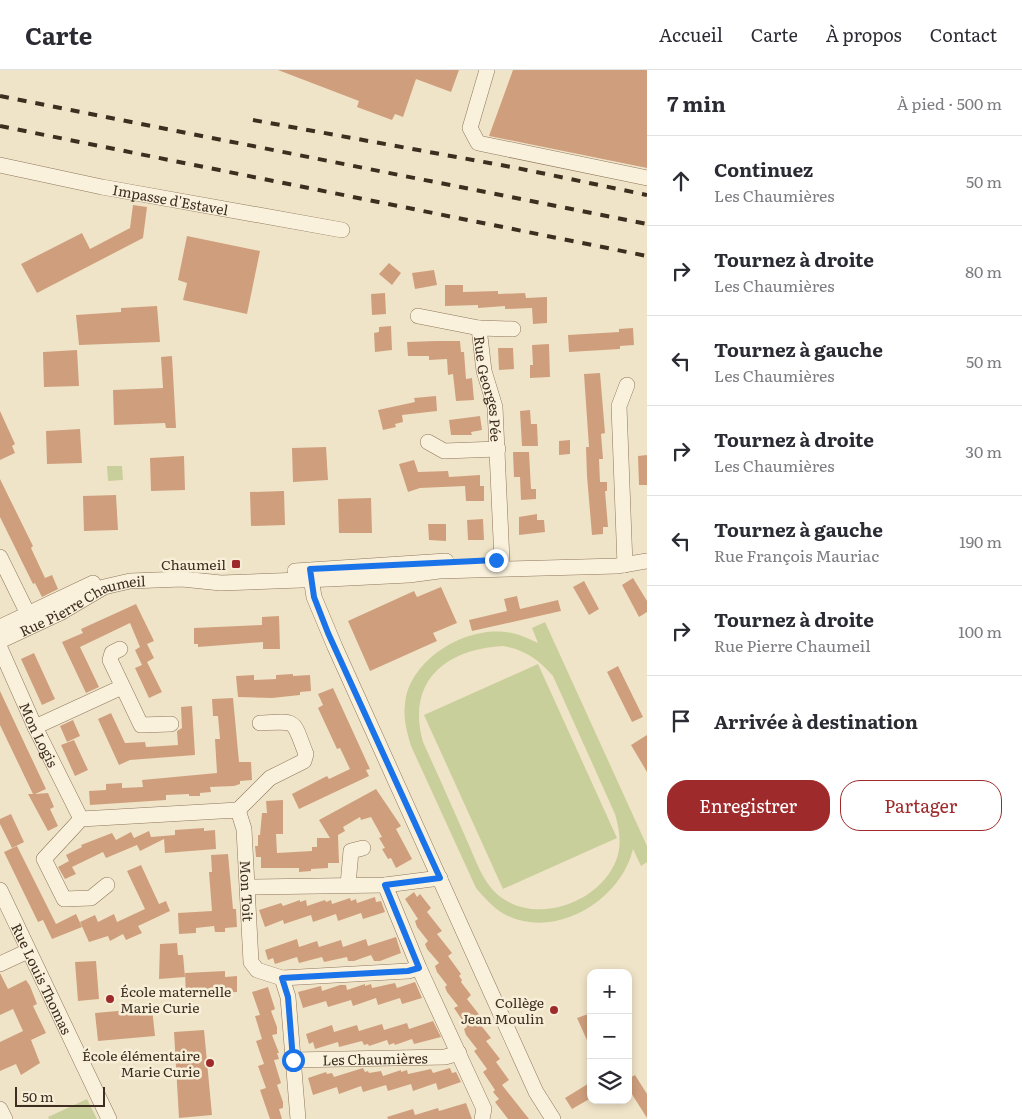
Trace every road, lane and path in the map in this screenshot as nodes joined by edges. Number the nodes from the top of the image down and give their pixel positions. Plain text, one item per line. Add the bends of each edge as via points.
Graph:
1 (487, 70) edge
2 (0, 165) edge
3 (647, 178) edge
4 (342, 230) dead end
5 (418, 316) dead end
6 (479, 328) junction
7 (513, 329) dead end
8 (627, 385) dead end
9 (428, 442) dead end
10 (498, 449) junction
11 (647, 552) edge
12 (0, 557) edge
13 (625, 560) junction
14 (647, 561) edge
15 (502, 562) junction
16 (310, 574) junction
17 (28, 614) junction
18 (0, 627) edge
19 (22, 631) junction
20 (0, 641) edge
21 (0, 648) edge
22 (120, 649) dead end
23 (122, 687) junction
24 (260, 722) dead end
25 (171, 724) dead end
26 (35, 727) junction
27 (238, 810) junction
28 (81, 820) junction
29 (363, 848) dead end
30 (440, 878) junction
31 (107, 885) dead end
32 (348, 885) junction
33 (385, 885) junction
34 (248, 887) junction
35 (0, 890) edge
36 (28, 951) junction
37 (0, 964) edge
38 (419, 968) junction
39 (282, 978) junction
40 (459, 1053) junction
41 (293, 1060) junction
42 (0, 1110) edge
43 (5, 1119) edge
44 (109, 1119) edge
45 (298, 1119) edge
46 (482, 1119) edge
47 (553, 1119) edge

1 - 3 street via 470,128 478,143
2 - 4 street, Impasse d'Estavel via 102,187
5 - 6 street, Rue Georges Pée
6 - 7 street, Rue Georges Pée
6 - 10 street, Rue Georges Pée via 484,371 495,407
8 - 13 street via 619,406
9 - 10 street, Rue Georges Pée via 444,451
10 - 15 street, Rue Georges Pée
11 - 13 street, Rue Pierre Chaumeil
12 - 17 street
13 - 14 street, Rue Pierre Chaumeil
13 - 15 street, Rue Pierre Chaumeil
13 - 16 street, Rue Pierre Chaumeil via 409,575
15 - 16 street, Rue Pierre Chaumeil via 425,562
16 - 17 street, Rue Pierre Chaumeil via 180,572 118,576 94,583
16 - 19 street, Rue Pierre Chaumeil via 221,582 182,579 130,581 104,588
16 - 30 street via 314,597 328,633
17 - 18 street, Rue Pierre Chaumeil
17 - 19 street
19 - 20 street, Rue Pierre Chaumeil
21 - 26 street, Mon Logis
22 - 23 street via 112,653 110,660
23 - 25 street via 141,725
23 - 26 street
24 - 27 street via 290,722 306,754 304,761 270,778
26 - 28 street, Mon Logis
27 - 28 street
27 - 34 street, Mon Toit via 244,829
28 - 31 street via 44,858 64,899 90,898
29 - 32 street via 351,851
30 - 33 street
30 - 47 street via 536,1092
32 - 33 street
32 - 34 street
33 - 38 street
34 - 39 street, Mon Toit via 250,962 257,970
35 - 36 street, Rue Louis Thomas
36 - 37 street
36 - 44 street, Rue Louis Thomas
38 - 39 street
38 - 40 street
39 - 41 street via 288,997
40 - 41 street, Les Chaumières via 445,1057
40 - 46 street via 484,1109
41 - 45 street
42 - 43 street

